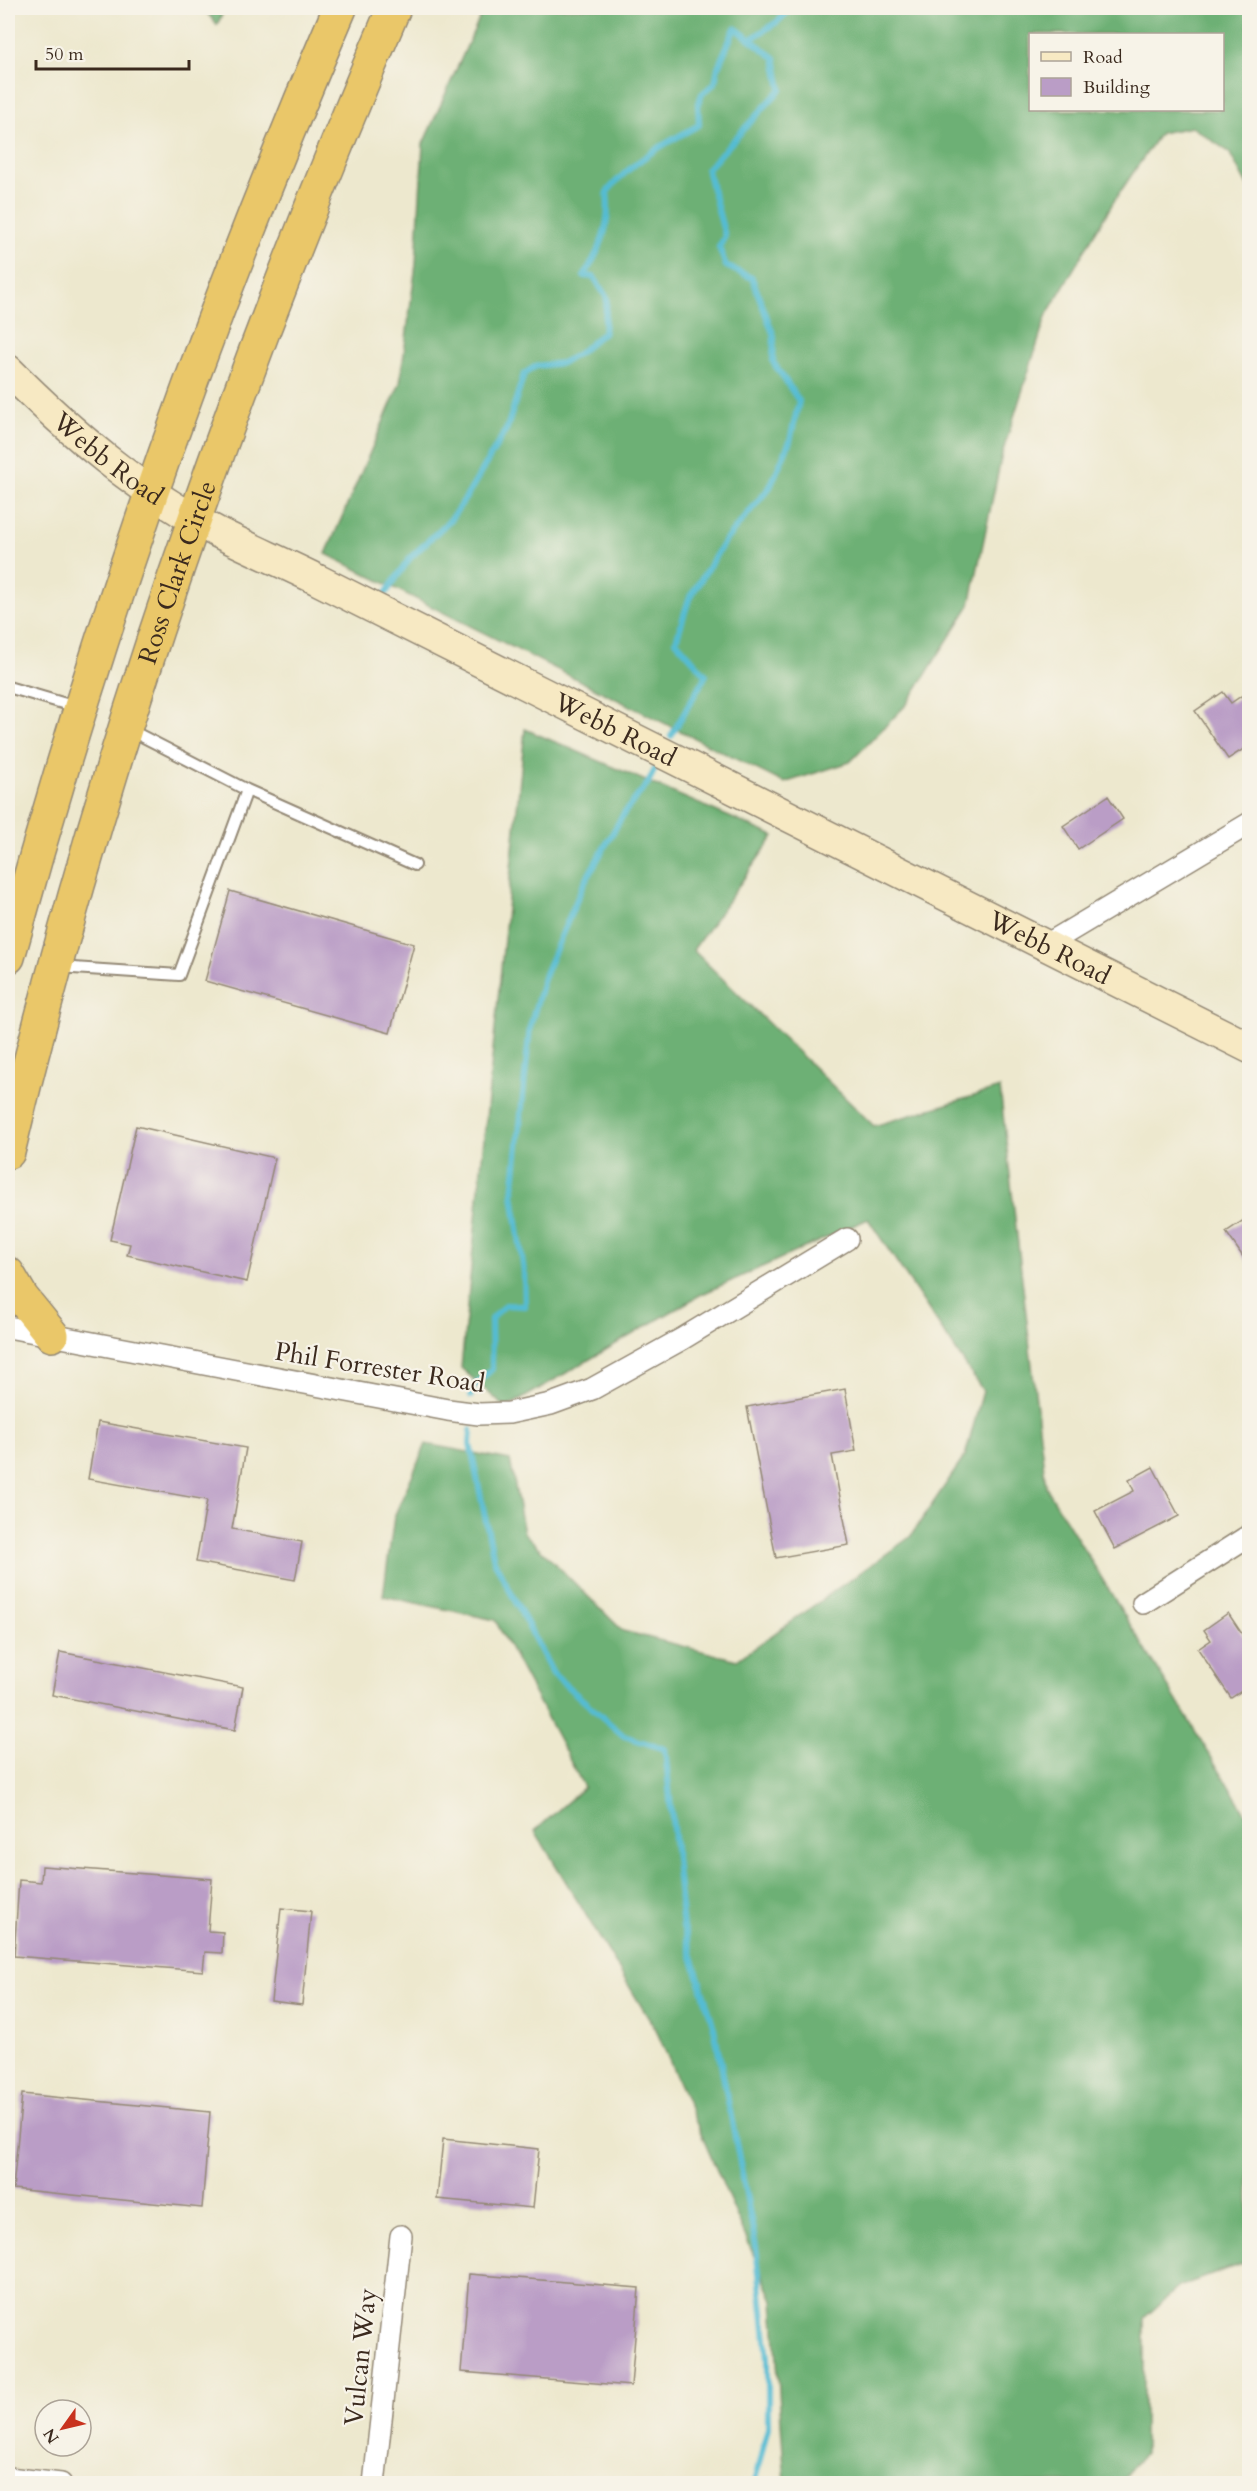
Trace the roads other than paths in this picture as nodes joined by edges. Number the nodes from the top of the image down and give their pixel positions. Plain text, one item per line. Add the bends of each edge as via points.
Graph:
1 (340, 8) edge
2 (394, 8) edge
3 (8, 370) edge
4 (151, 490) junction
5 (195, 518) junction
6 (8, 687) edge
7 (80, 708) junction
8 (126, 728) junction
9 (247, 790) junction
10 (1250, 823) edge
11 (415, 865) dead end
12 (1046, 945) junction
13 (8, 957) edge
14 (55, 967) junction
15 (1250, 1048) edge
16 (8, 1152) edge
17 (847, 1239) dead end
18 (8, 1274) edge
19 (8, 1327) edge
20 (52, 1335) junction
21 (1250, 1534) edge
22 (1143, 1603) dead end
23 (401, 2236) dead end
24 (8, 2478) edge
25 (61, 2484) edge
26 (374, 2484) edge

1 - 4 highway, Ross Clark Circle via 266,184
2 - 5 highway, Ross Clark Circle via 311,210
3 - 4 street, Webb Road via 79,438
4 - 5 street, Webb Road
4 - 7 highway, Ross Clark Circle
5 - 8 highway, Ross Clark Circle
5 - 12 street, Webb Road
6 - 7 lane
7 - 8 highway
7 - 13 highway, Ross Clark Circle
8 - 9 lane
8 - 14 highway, Ross Clark Circle
9 - 11 lane
9 - 14 lane via 179,975
10 - 12 street
12 - 15 street, Webb Road
14 - 16 highway, Ross Clark Circle
17 - 20 street, Phil Forrester Road via 625,1372 551,1404 509,1413 448,1410
18 - 20 highway
19 - 20 street, Phil Forrester Road
21 - 22 street
23 - 26 street, Vulcan Way
24 - 25 street

